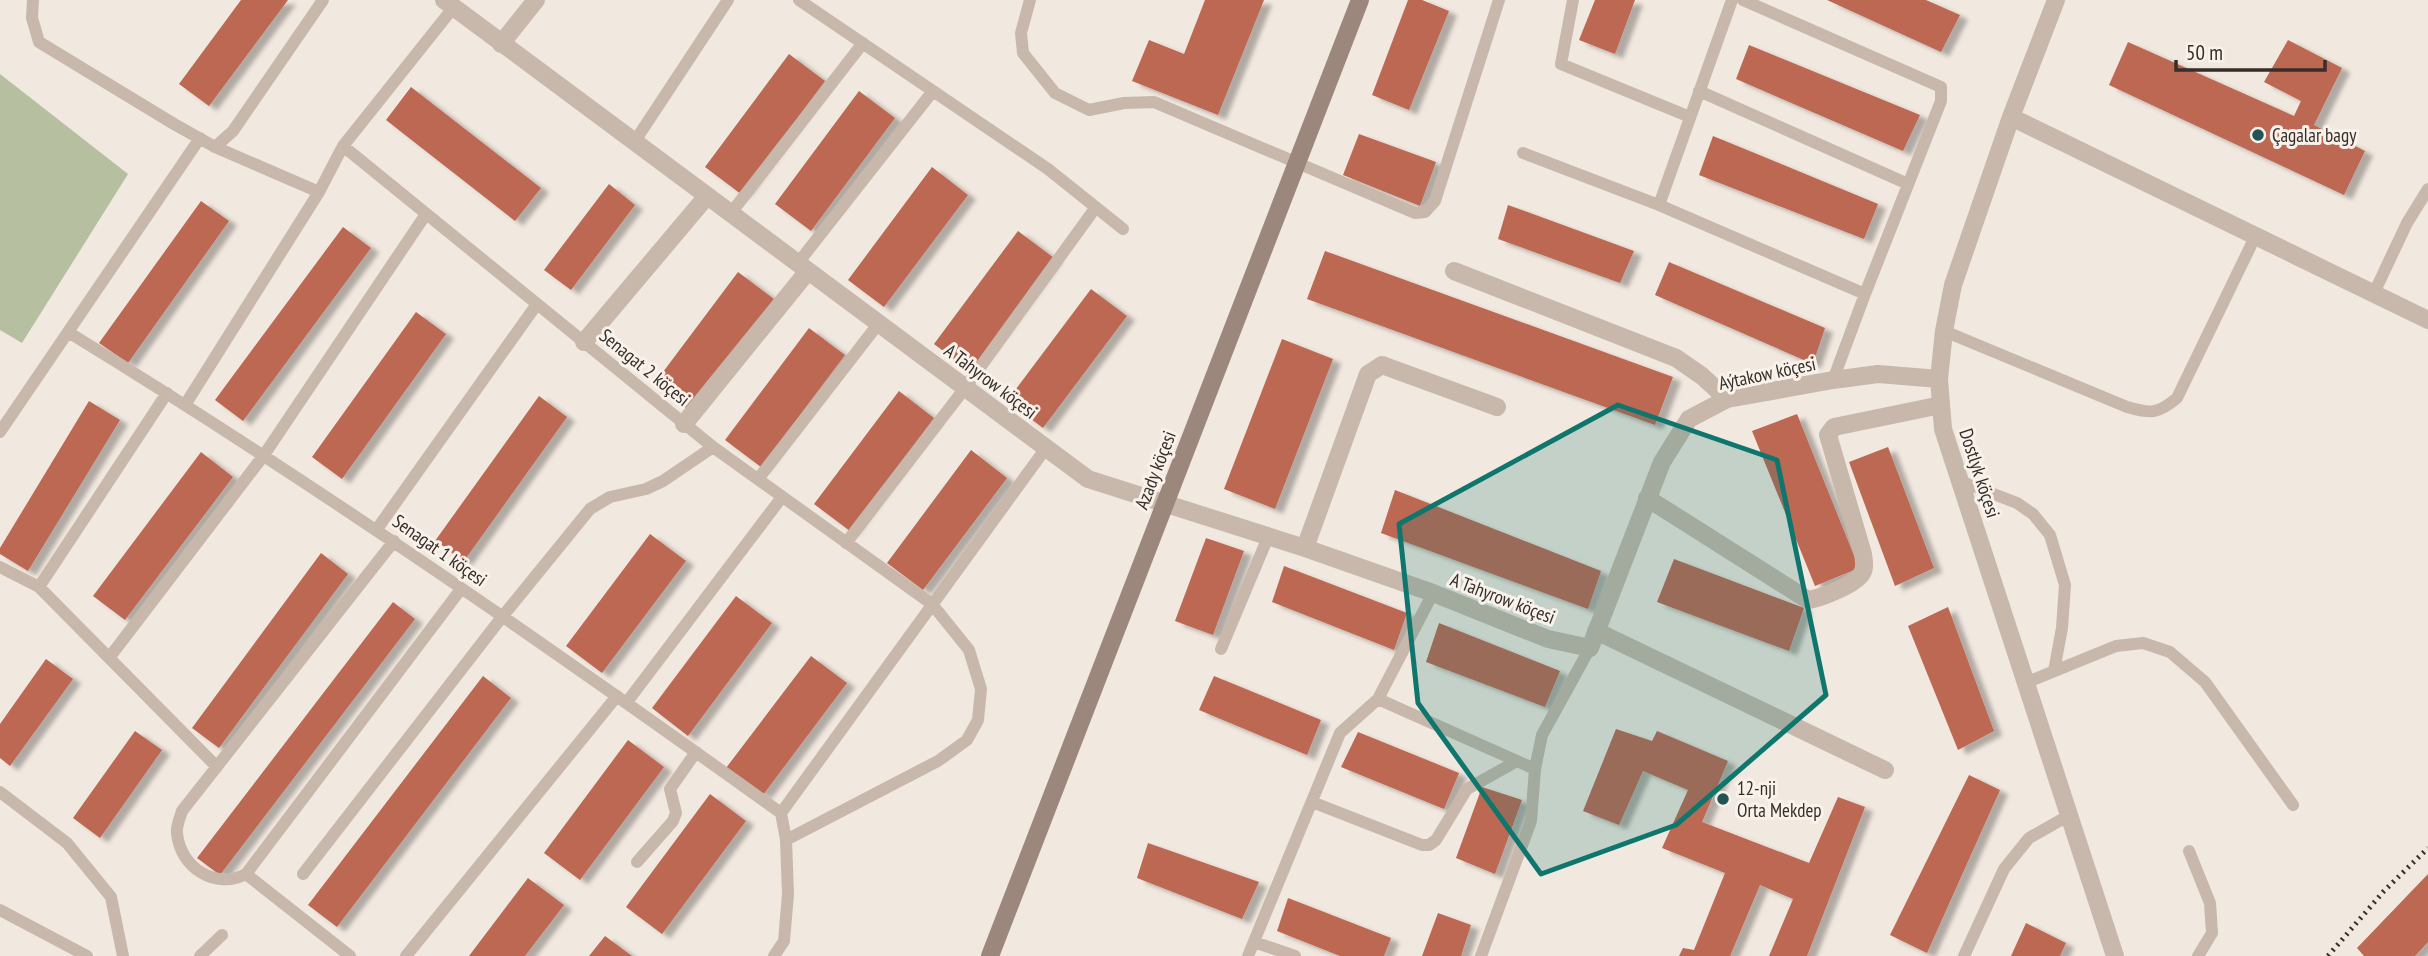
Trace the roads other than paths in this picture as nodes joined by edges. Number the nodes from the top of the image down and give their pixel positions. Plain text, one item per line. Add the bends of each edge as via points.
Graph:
1 (33, 0) edge
2 (323, 0) edge
3 (536, 0) edge
4 (728, 0) edge
5 (799, 0) edge
6 (1030, 0) edge
7 (1360, 0) edge
8 (1499, 0) edge
9 (1573, 0) edge
10 (1732, 0) edge
11 (1743, 0) edge
12 (2056, 0) edge
13 (448, 4) edge
14 (863, 43) junction
15 (501, 44) junction
16 (933, 91) junction
17 (1699, 91) junction
18 (1690, 117) junction
19 (2011, 117) junction
20 (200, 138) junction
21 (635, 141) junction
22 (343, 146) junction
23 (215, 147) junction
24 (1522, 153) dead end
25 (1297, 163) junction
26 (1909, 184) junction
27 (2428, 189) edge
28 (319, 192) junction
29 (707, 196) junction
30 (1659, 205) junction
31 (1096, 207) junction
32 (731, 213) junction
33 (426, 214) junction
34 (1123, 229) dead end
35 (2255, 237) junction
36 (803, 267) junction
37 (1454, 271) dead end
38 (2374, 293) junction
39 (1865, 294) junction
40 (537, 304) junction
41 (2428, 320) edge
42 (879, 323) junction
43 (1944, 331) junction
44 (68, 332) junction
45 (584, 342) junction
46 (1939, 379) junction
47 (1833, 380) junction
48 (965, 388) junction
49 (167, 393) junction
50 (1727, 399) junction
51 (186, 405) junction
52 (1941, 405) junction
53 (1497, 407) dead end
54 (684, 424) junction
55 (0, 432) edge
56 (713, 447) junction
57 (1046, 448) junction
58 (264, 455) junction
59 (758, 480) junction
60 (1960, 481) junction
61 (782, 497) junction
62 (1647, 498) junction
63 (1164, 505) junction
64 (377, 529) junction
65 (1268, 537) junction
66 (394, 541) junction
67 (846, 543) junction
68 (1305, 548) junction
69 (0, 567) edge
70 (39, 587) junction
71 (461, 589) junction
72 (1433, 593) junction
73 (932, 604) junction
74 (502, 617) junction
75 (1593, 640) junction
76 (1221, 649) dead end
77 (109, 658) junction
78 (2054, 671) junction
79 (2025, 682) junction
80 (622, 699) junction
81 (1378, 699) junction
82 (696, 752) junction
83 (1517, 761) junction
84 (217, 767) junction
85 (1535, 769) junction
86 (1885, 770) dead end
87 (0, 792) edge
88 (1312, 803) junction
89 (2293, 805) dead end
90 (781, 813) junction
91 (2068, 816) junction
92 (786, 840) junction
93 (2189, 851) dead end
94 (637, 862) dead end
95 (246, 874) junction
96 (303, 874) dead end
97 (0, 910) edge
98 (222, 935) dead end
99 (1254, 942) junction
100 (87, 956) edge
101 (123, 956) edge
102 (200, 956) edge
103 (350, 956) edge
104 (406, 956) edge
105 (774, 956) edge
106 (990, 956) edge
107 (1248, 956) edge
108 (1295, 956) edge
109 (1481, 956) edge
110 (1964, 956) edge
111 (2115, 956) edge
112 (2198, 956) edge

1 - 20 lane via 32,18 39,42
2 - 23 lane via 233,131
3 - 15 street
4 - 21 lane
5 - 14 lane
6 - 25 lane via 1021,33 1023,53 1055,93 1089,110 1154,102
7 - 25 main road, Azady köçesi
8 - 25 lane via 1435,201 1425,212 1415,213
9 - 18 lane via 1561,64
10 - 17 lane
11 - 26 lane via 1941,87 1941,102
12 - 19 street, Dostlyk köçesi
13 - 15 street, A Tahyrow köçesi
13 - 22 lane
14 - 16 lane
14 - 32 lane
15 - 21 street, A Tahyrow köçesi
16 - 31 lane
16 - 36 lane
17 - 18 lane
17 - 26 lane
18 - 30 lane
19 - 35 street
19 - 43 street, Dostlyk köçesi via 1953,285
20 - 23 lane
20 - 44 lane
21 - 29 street, A Tahyrow köçesi
22 - 28 lane
22 - 33 lane, Senagat 2 köçesi
23 - 28 lane
24 - 30 lane
25 - 63 main road, Azady köçesi
26 - 39 lane
27 - 38 lane
28 - 51 lane
29 - 32 street, A Tahyrow köçesi
29 - 45 street
30 - 39 lane
31 - 34 lane
31 - 48 lane
32 - 36 street, A Tahyrow köçesi
33 - 40 lane, Senagat 2 köçesi
33 - 58 lane
35 - 38 street
35 - 43 lane via 2177,398 2163,410 2127,407
36 - 42 street, A Tahyrow köçesi
36 - 54 street
37 - 50 street via 1676,358
38 - 41 street
39 - 47 lane
40 - 45 lane, Senagat 2 köçesi
40 - 64 lane
42 - 48 street, A Tahyrow köçesi
42 - 59 lane
43 - 46 street, Dostlyk köçesi
44 - 49 lane, Senagat 1 köçesi
44 - 55 lane
45 - 54 lane, Senagat 2 köçesi
46 - 47 street, Aýtakow köçesi via 1878,374
46 - 52 street, Dostlyk köçesi
47 - 50 street, Aýtakow köçesi
48 - 57 street, A Tahyrow köçesi
48 - 67 lane
49 - 51 lane, Senagat 1 köçesi
49 - 70 lane
50 - 62 street, Aýtakow köçesi via 1689,419 1662,462
51 - 58 lane, Senagat 1 köçesi
52 - 60 street, Dostlyk köçesi via 1943,429
52 - 62 street via 1833,427 1828,435 1865,567 1860,577 1821,598 1808,600
53 - 68 street via 1382,365 1368,374
54 - 56 lane, Senagat 2 köçesi
56 - 59 lane, Senagat 2 köçesi
56 - 74 lane via 663,481 610,496 590,509
57 - 63 street, A Tahyrow köçesi via 1088,479
57 - 73 lane
58 - 64 lane, Senagat 1 köçesi
58 - 77 lane
59 - 61 lane, Senagat 2 köçesi
60 - 78 lane via 2017,503 2050,535 2064,586
60 - 79 street, Dostlyk köçesi
61 - 67 lane, Senagat 2 köçesi
61 - 80 lane
62 - 75 street, Aýtakow köçesi
63 - 65 street, A Tahyrow köçesi
63 - 106 main road, Azady köçesi
64 - 66 lane, Senagat 1 köçesi
65 - 68 street, A Tahyrow köçesi
65 - 76 lane
66 - 71 lane, Senagat 1 köçesi
66 - 84 lane
67 - 73 lane, Senagat 2 köçesi
68 - 72 street, A Tahyrow köçesi
69 - 70 lane
70 - 77 lane
71 - 74 lane, Senagat 1 köçesi
71 - 95 lane
72 - 75 street, A Tahyrow köçesi via 1548,639
72 - 81 lane
73 - 90 lane
73 - 92 lane, Senagat 2 köçesi via 969,650 981,689 978,720 967,740 938,761
74 - 80 lane, Senagat 1 köçesi
74 - 96 lane
75 - 85 lane via 1542,735
75 - 86 street, A Tahyrow köçesi
77 - 84 lane
78 - 79 lane
78 - 89 lane via 2116,646 2143,643 2170,652 2205,682
79 - 91 street, Dostlyk köçesi
80 - 82 lane, Senagat 1 köçesi
80 - 104 lane
81 - 83 lane
81 - 88 lane via 1340,733
82 - 90 lane, Senagat 1 köçesi
82 - 94 lane via 670,789 676,813 673,821
83 - 85 lane
83 - 88 lane via 1466,789 1436,841 1429,845
84 - 95 lane via 182,811 176,831 181,851 211,879 236,880
85 - 109 lane via 1531,821
87 - 101 lane via 67,844 111,897
88 - 99 lane
90 - 92 lane
91 - 110 lane via 2029,838 2004,869
91 - 111 street, Dostlyk köçesi
92 - 105 lane via 784,941
93 - 112 lane via 2210,903 2212,933
95 - 103 lane
97 - 100 lane
98 - 102 lane
99 - 107 lane
99 - 108 lane

